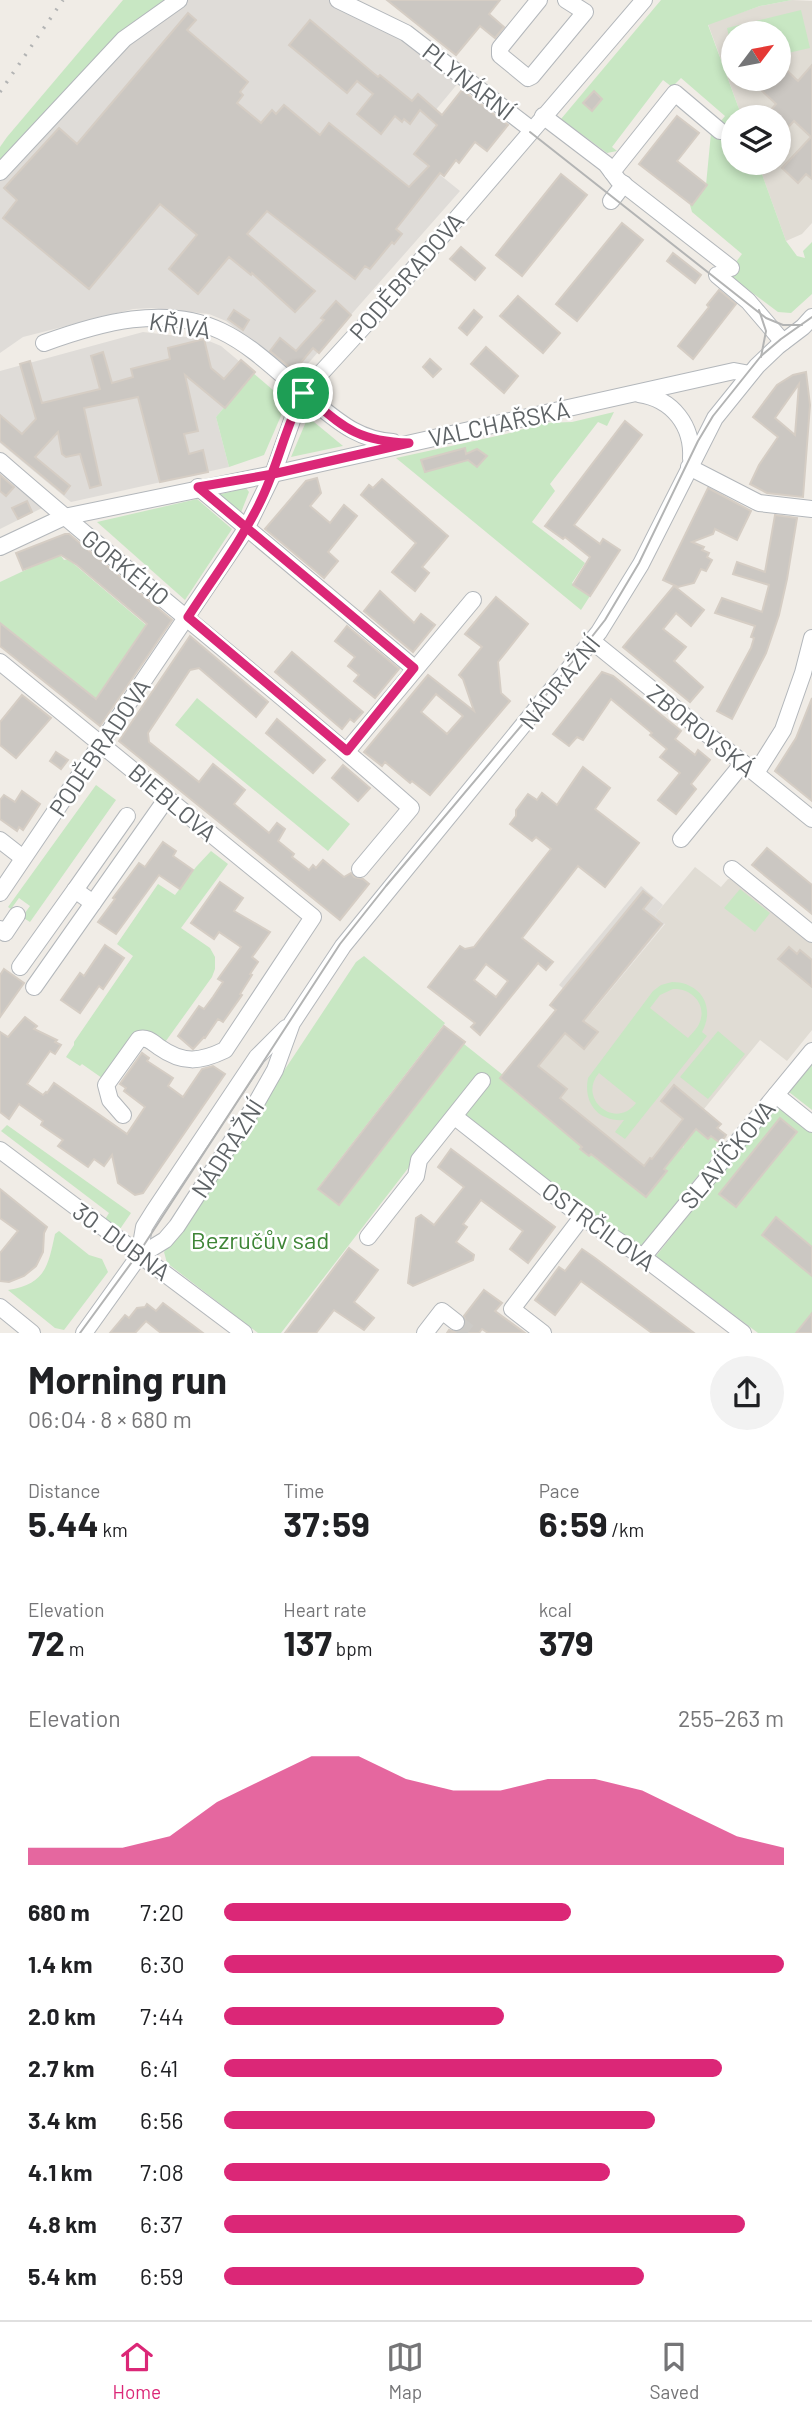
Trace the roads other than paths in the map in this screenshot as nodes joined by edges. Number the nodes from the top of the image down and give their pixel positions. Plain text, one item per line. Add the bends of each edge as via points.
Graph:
1 (179, 0) edge
2 (338, 0) edge
3 (539, 0) edge
4 (566, 0) edge
5 (644, 0) edge
6 (543, 116) junction
7 (532, 130) junction
8 (720, 131) dead end
9 (0, 172) edge
10 (618, 178) junction
11 (611, 201) dead end
12 (810, 323) edge
13 (783, 342) junction
14 (44, 343) dead end
15 (750, 374) junction
16 (303, 393) junction
17 (633, 393) junction
18 (409, 443) junction
19 (0, 461) edge
20 (689, 467) junction
21 (273, 474) junction
22 (198, 487) junction
23 (812, 509) edge
24 (64, 517) junction
25 (246, 529) junction
26 (0, 547) edge
27 (473, 600) dead end
28 (188, 617) junction
29 (812, 638) edge
30 (593, 641) junction
31 (0, 662) edge
32 (414, 668) junction
33 (808, 677) edge
34 (102, 744) junction
35 (347, 751) junction
36 (750, 768) junction
37 (167, 798) junction
38 (127, 816) dead end
39 (812, 819) edge
40 (681, 839) dead end
41 (0, 840) edge
42 (23, 858) junction
43 (360, 869) dead end
44 (732, 869) dead end
45 (75, 890) junction
46 (0, 892) edge
47 (93, 903) junction
48 (17, 915) dead end
49 (2, 934) edge
50 (812, 934) edge
51 (20, 967) dead end
52 (34, 987) dead end
53 (292, 1023) junction
54 (812, 1051) edge
55 (482, 1081) dead end
56 (776, 1095) junction
57 (123, 1115) dead end
58 (455, 1117) junction
59 (812, 1124) edge
60 (0, 1150) edge
61 (582, 1217) junction
62 (368, 1237) dead end
63 (139, 1256) junction
64 (643, 1257) junction
65 (0, 1307) edge
66 (456, 1322) tunnel mouth
67 (33, 1333) edge
68 (84, 1333) edge
69 (244, 1333) edge
70 (425, 1333) edge
71 (543, 1333) edge
72 (743, 1333) edge

1 - 9 street via 117,46
2 - 7 street, PLYNÁRNÍ via 405,33
3 - 4 street via 500,48 500,55 528,78 585,12
5 - 6 street, PODĚBRADOVA
6 - 7 street, PODĚBRADOVA
6 - 10 street
7 - 16 street, PODĚBRADOVA
8 - 10 street via 675,93
10 - 11 street
10 - 13 street via 724,272
12 - 13 street, NÁDRAŽNÍ
13 - 15 street, NÁDRAŽNÍ
14 - 16 street, KŘIVÁ via 134,318 202,324 242,343
15 - 17 street, VALCHAŘSKÁ via 733,371
15 - 20 street, NÁDRAŽNÍ via 715,418
16 - 18 street, KŘIVÁ via 360,435
16 - 21 street, PODĚBRADOVA
17 - 18 street, VALCHAŘSKÁ
17 - 20 street via 660,400 680,418 691,442
18 - 21 street, VALCHAŘSKÁ
19 - 24 street, GORKÉHO
20 - 23 street via 759,503
20 - 30 street, NÁDRAŽNÍ via 637,572
21 - 22 street, VALCHAŘSKÁ
21 - 25 street, PODĚBRADOVA
22 - 24 street, VALCHAŘSKÁ
22 - 25 street
24 - 26 street, VALCHAŘSKÁ
24 - 28 street, GORKÉHO
25 - 28 street, PODĚBRADOVA
25 - 32 street
27 - 32 street
28 - 34 street, PODĚBRADOVA
28 - 35 street, GORKÉHO
29 - 33 street
30 - 36 street, ZBOROVSKÁ
30 - 53 street, NÁDRAŽNÍ via 359,925
31 - 34 street, BIEBLOVA
32 - 35 street
33 - 36 street via 783,730
34 - 37 street, BIEBLOVA
34 - 42 street, PODĚBRADOVA
35 - 43 street, GORKÉHO via 411,808
36 - 39 street, ZBOROVSKÁ
36 - 40 street
37 - 47 street
37 - 57 street, BIEBLOVA via 313,917 225,1051 188,1060 148,1039 139,1039 106,1085 110,1100
38 - 45 street
41 - 42 street
42 - 46 street, PODĚBRADOVA
44 - 50 street
45 - 47 street
45 - 51 street
47 - 52 street
48 - 49 street
53 - 63 street, NÁDRAŽNÍ via 257,1057 196,1146 144,1227
53 - 63 street, NÁDRAŽNÍ via 275,1070 198,1194 165,1240
54 - 56 street, SLAVÍČKOVA
55 - 58 street
56 - 59 street
56 - 64 street, SLAVÍČKOVA
58 - 61 street, OSTRČILOVA
58 - 62 street via 419,1160 416,1176
60 - 63 street, 30. DUBNA
61 - 64 street, OSTRČILOVA
61 - 71 street via 512,1310
63 - 68 street, NÁDRAŽNÍ
63 - 69 street, 30. DUBNA
64 - 72 street, OSTRČILOVA
65 - 67 street
66 - 70 street via 442,1311

